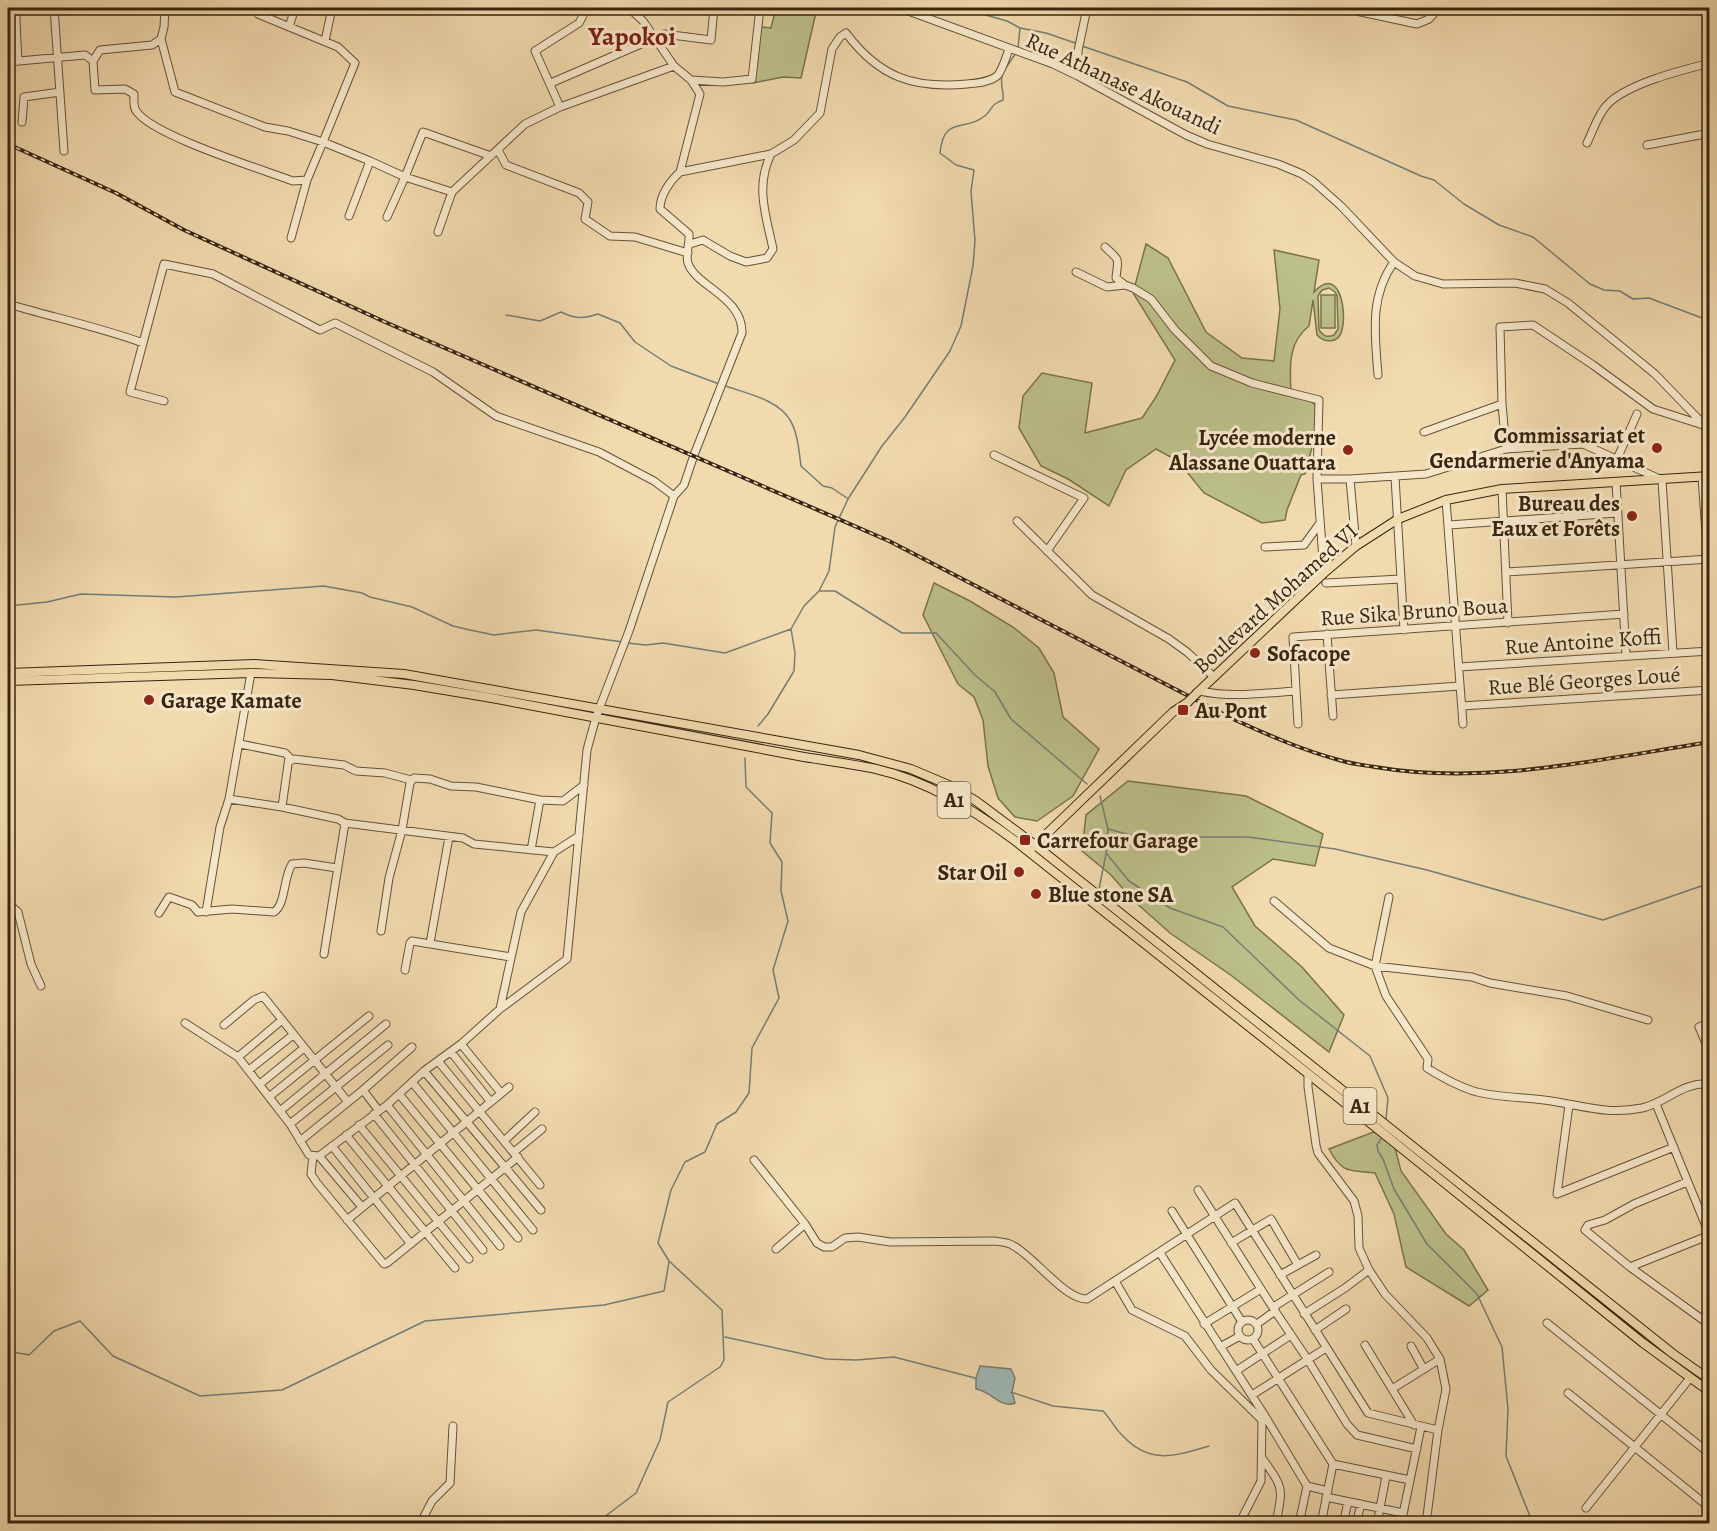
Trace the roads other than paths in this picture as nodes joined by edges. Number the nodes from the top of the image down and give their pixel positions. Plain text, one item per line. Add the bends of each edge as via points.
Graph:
1 (16, 8) edge
2 (54, 8) edge
3 (165, 8) edge
4 (295, 8) edge
5 (332, 8) edge
6 (587, 8) edge
7 (629, 8) edge
8 (714, 8) edge
9 (760, 8) edge
10 (900, 8) edge
11 (1087, 8) edge
12 (1345, 8) edge
13 (1439, 8) edge
14 (258, 14) dead end
15 (8, 22) edge
16 (16, 22) junction
17 (289, 27) junction
18 (657, 38) junction
19 (161, 39) junction
20 (325, 41) junction
21 (1013, 50) junction
22 (58, 57) junction
23 (18, 61) junction
24 (93, 61) junction
25 (8, 62) edge
26 (1710, 63) edge
27 (674, 66) junction
28 (1078, 76) junction
29 (691, 80) junction
30 (550, 83) junction
31 (60, 92) junction
32 (560, 107) junction
33 (22, 122) dead end
34 (1710, 133) edge
35 (324, 142) junction
36 (1587, 142) dead end
37 (1647, 145) dead end
38 (498, 150) junction
39 (64, 151) dead end
40 (771, 154) junction
41 (490, 156) junction
42 (370, 161) junction
43 (680, 172) junction
44 (405, 177) junction
45 (307, 180) junction
46 (452, 192) junction
47 (349, 216) dead end
48 (387, 217) dead end
49 (438, 232) dead end
50 (291, 238) dead end
51 (690, 244) junction
52 (1105, 247) dead end
53 (688, 253) junction
54 (1394, 262) junction
55 (1076, 272) dead end
56 (1125, 285) junction
57 (8, 304) edge
58 (143, 343) junction
59 (1378, 375) dead end
60 (164, 401) dead end
61 (1502, 404) junction
62 (1636, 414) dead end
63 (1704, 425) junction
64 (1710, 431) edge
65 (1424, 432) dead end
66 (1506, 449) junction
67 (994, 455) dead end
68 (1617, 459) junction
69 (1706, 476) edge
70 (1395, 477) junction
71 (1317, 479) junction
72 (1350, 479) junction
73 (1662, 480) junction
74 (1616, 482) junction
75 (1502, 489) junction
76 (674, 496) junction
77 (1446, 500) junction
78 (1617, 513) junction
79 (1398, 519) junction
80 (1017, 521) dead end
81 (1504, 521) junction
82 (1320, 523) junction
83 (1449, 525) junction
84 (1356, 546) junction
85 (1265, 547) dead end
86 (1047, 550) junction
87 (1708, 559) edge
88 (1668, 562) junction
89 (1621, 565) junction
90 (1507, 572) junction
91 (1324, 573) junction
92 (1401, 579) junction
93 (1326, 583) dead end
94 (1710, 590) edge
95 (1624, 614) junction
96 (1508, 623) junction
97 (1456, 625) junction
98 (1404, 630) junction
99 (1327, 634) junction
100 (1710, 651) edge
101 (1673, 653) junction
102 (1626, 655) junction
103 (1459, 667) junction
104 (251, 673) junction
105 (8, 674) edge
106 (1213, 676) junction
107 (8, 681) edge
108 (1460, 686) junction
109 (1296, 690) junction
110 (1710, 690) edge
111 (1198, 692) junction
112 (1331, 695) junction
113 (1462, 705) junction
114 (600, 708) junction
115 (1333, 716) dead end
116 (596, 717) junction
117 (1298, 724) dead end
118 (1463, 724) dead end
119 (240, 744) junction
120 (290, 761) junction
121 (411, 780) junction
122 (584, 785) junction
123 (229, 799) junction
124 (540, 800) junction
125 (282, 807) junction
126 (345, 823) junction
127 (402, 830) junction
128 (579, 836) junction
129 (449, 837) junction
130 (1035, 845) junction
131 (531, 850) junction
132 (554, 852) junction
133 (1028, 852) junction
134 (337, 868) junction
135 (1389, 897) dead end
136 (1274, 901) dead end
137 (8, 903) edge
138 (206, 912) junction
139 (159, 913) dead end
140 (381, 931) dead end
141 (430, 943) junction
142 (324, 954) dead end
143 (511, 957) junction
144 (1376, 966) junction
145 (405, 970) dead end
146 (41, 986) dead end
147 (500, 1009) junction
148 (369, 1016) dead end
149 (282, 1020) junction
150 (1648, 1020) dead end
151 (1710, 1022) edge
152 (185, 1023) dead end
153 (386, 1024) dead end
154 (224, 1025) dead end
155 (293, 1035) junction
156 (461, 1044) junction
157 (388, 1046) dead end
158 (412, 1047) dead end
159 (303, 1048) junction
160 (451, 1052) junction
161 (1710, 1053) edge
162 (238, 1057) junction
163 (314, 1061) junction
164 (438, 1061) junction
165 (249, 1070) junction
166 (424, 1071) junction
167 (325, 1074) junction
168 (1308, 1074) junction
169 (412, 1082) junction
170 (260, 1084) junction
171 (1710, 1084) edge
172 (336, 1087) junction
173 (509, 1087) dead end
174 (363, 1090) junction
175 (501, 1093) junction
176 (399, 1094) junction
177 (269, 1097) junction
178 (490, 1101) junction
179 (348, 1102) junction
180 (1656, 1104) junction
181 (387, 1105) junction
182 (1569, 1105) junction
183 (280, 1111) junction
184 (479, 1111) junction
185 (535, 1112) dead end
186 (376, 1113) junction
187 (465, 1121) junction
188 (290, 1124) junction
189 (359, 1125) junction
190 (542, 1129) dead end
191 (452, 1132) junction
192 (346, 1135) junction
193 (300, 1141) junction
194 (504, 1141) junction
195 (440, 1143) junction
196 (332, 1146) junction
197 (1674, 1147) junction
198 (426, 1154) junction
199 (516, 1155) junction
200 (316, 1156) junction
201 (754, 1160) dead end
202 (414, 1164) junction
203 (504, 1168) junction
204 (401, 1175) junction
205 (491, 1179) junction
206 (1687, 1182) junction
207 (540, 1185) dead end
208 (388, 1186) junction
209 (477, 1189) junction
210 (1198, 1190) dead end
211 (375, 1197) junction
212 (464, 1200) junction
213 (362, 1208) junction
214 (452, 1210) junction
215 (540, 1210) dead end
216 (1172, 1211) dead end
217 (1214, 1217) junction
218 (347, 1220) junction
219 (439, 1222) junction
220 (805, 1224) junction
221 (533, 1230) dead end
222 (1251, 1230) junction
223 (425, 1232) junction
224 (1186, 1235) junction
225 (1709, 1236) edge
226 (518, 1238) dead end
227 (1231, 1243) junction
228 (411, 1244) junction
229 (500, 1246) dead end
230 (776, 1249) dead end
231 (483, 1250) dead end
232 (1160, 1253) junction
233 (1316, 1255) dead end
234 (469, 1259) dead end
235 (1298, 1265) junction
236 (1630, 1267) junction
237 (455, 1268) dead end
238 (1369, 1270) junction
239 (1329, 1272) dead end
240 (1280, 1275) junction
241 (1115, 1281) junction
242 (1261, 1289) junction
243 (1292, 1294) junction
244 (1233, 1306) junction
245 (1346, 1310) dead end
246 (1275, 1311) junction
247 (1304, 1314) junction
248 (1242, 1322) junction
249 (1547, 1323) dead end
250 (1204, 1324) junction
251 (1257, 1324) junction
252 (1710, 1324) edge
253 (1315, 1330) junction
254 (1291, 1335) junction
255 (1240, 1336) junction
256 (1253, 1339) junction
257 (1365, 1344) dead end
258 (1410, 1346) dead end
259 (1220, 1347) junction
260 (1326, 1348) junction
261 (1263, 1352) junction
262 (1440, 1359) junction
263 (1308, 1360) junction
264 (1423, 1368) junction
265 (1236, 1371) junction
266 (1280, 1378) junction
267 (1690, 1378) junction
268 (1710, 1380) edge
269 (1392, 1389) junction
270 (1710, 1392) edge
271 (1568, 1393) dead end
272 (1252, 1395) junction
273 (1661, 1414) junction
274 (1264, 1418) junction
275 (453, 1426) dead end
276 (1418, 1426) junction
277 (1438, 1430) junction
278 (1635, 1447) junction
279 (1417, 1449) junction
280 (1709, 1451) edge
281 (1262, 1458) junction
282 (1333, 1464) junction
283 (1386, 1476) junction
284 (1410, 1480) junction
285 (1307, 1486) junction
286 (1327, 1494) junction
287 (1348, 1502) junction
288 (1360, 1504) junction
289 (1586, 1508) dead end
290 (1710, 1508) edge
291 (1380, 1509) junction
292 (1403, 1514) junction
293 (420, 1524) edge
294 (1239, 1524) edge
295 (1276, 1524) edge
296 (1299, 1524) edge
297 (1321, 1524) edge
298 (1343, 1524) edge
299 (1356, 1524) edge
300 (1377, 1524) edge
301 (1401, 1524) edge
302 (1426, 1524) edge

1 - 16 street
2 - 22 street
3 - 19 street
4 - 17 street
5 - 20 street
6 - 30 street via 579,23 535,51
7 - 18 street
8 - 18 street via 711,40 664,34
9 - 29 street via 752,79
10 - 21 street, Rue Athanase Akouandi
11 - 28 street via 1078,51
12 - 13 street via 1417,24 1429,19
14 - 17 street
15 - 16 street
16 - 23 street
17 - 20 street
18 - 27 street
18 - 30 street
19 - 24 street via 152,45 100,50
19 - 35 street via 175,92 265,128
20 - 35 street via 355,63
21 - 28 street, Rue Athanase Akouandi
21 - 40 street via 993,79 931,85 891,74 863,54 846,33 832,49 820,113 794,140
22 - 23 street
22 - 24 street via 85,55
22 - 31 street
23 - 25 street
24 - 45 street via 95,90 125,89 134,94 138,114 164,132 293,181
26 - 36 street via 1632,88 1606,105
27 - 29 street
27 - 32 street
28 - 54 street, Rue Athanase Akouandi via 1186,135 1302,174 1327,193
29 - 43 street via 700,94
30 - 32 street
31 - 33 street via 24,97
31 - 39 street
32 - 38 street via 525,124
34 - 37 street
35 - 42 street
35 - 45 street
38 - 41 street
38 - 53 street via 506,165 579,193 588,202 585,219 610,236 635,237
40 - 43 street
40 - 51 street via 762,180 773,249 768,258 746,262 703,240
41 - 44 street via 423,132
41 - 46 street
42 - 44 street
42 - 47 street
43 - 51 street via 672,179 660,209 689,234
44 - 46 street
44 - 48 street
45 - 50 street
46 - 49 street
51 - 53 street
52 - 56 street via 1118,259 1116,278
53 - 76 street via 692,271 726,298 742,324 742,333 684,485
54 - 59 street via 1377,297
54 - 63 street, Rue Athanase Akouandi via 1415,276 1436,282 1515,283 1556,295 1655,374
55 - 56 street via 1107,287
56 - 71 street via 1151,299 1211,366 1252,383 1319,400
57 - 58 street
58 - 60 street via 130,392
58 - 76 street via 164,264 213,274 321,330 335,323 433,372 496,416 599,452
61 - 63 street via 1500,327 1533,326 1653,409
61 - 65 street
61 - 66 street
62 - 68 street
63 - 64 street, Rue Athanase Akouandi
66 - 68 street via 1583,444
66 - 70 street via 1426,474
67 - 86 street via 1084,498
68 - 73 street
69 - 73 main road, Boulevard Mohamed VI
69 - 87 street
70 - 72 street
70 - 79 street
71 - 72 street
71 - 82 street
72 - 84 street
73 - 74 main road, Boulevard Mohamed VI
73 - 88 street
74 - 75 main road, Boulevard Mohamed VI
74 - 78 street
75 - 77 main road, Boulevard Mohamed VI
75 - 81 street
76 - 114 street
77 - 79 main road, Boulevard Mohamed VI
77 - 83 street
78 - 81 street
78 - 89 street
79 - 84 main road, Boulevard Mohamed VI
79 - 92 street
80 - 86 street
81 - 83 street
81 - 90 street
82 - 85 street via 1304,545
82 - 91 street
83 - 97 street
84 - 91 main road, Boulevard Mohamed VI
86 - 106 street via 1092,595 1169,639
87 - 88 street
87 - 94 street
88 - 89 street
88 - 101 street
89 - 90 street
89 - 95 street
90 - 96 street
91 - 106 main road, Boulevard Mohamed VI
92 - 93 street
92 - 98 street
95 - 96 street, Rue Sika Bruno Boua
95 - 102 street
96 - 97 street, Rue Sika Bruno Boua
97 - 98 street, Rue Sika Bruno Boua
97 - 103 street
98 - 99 street, Rue Sika Bruno Boua
99 - 109 street, Rue Sika Bruno Boua via 1293,637
99 - 112 street
100 - 101 street, Rue Antoine Koffi
101 - 102 street, Rue Antoine Koffi
102 - 103 street, Rue Antoine Koffi
103 - 108 street
104 - 107 main road, A1
104 - 116 main road, A1 via 332,675 405,683
104 - 119 street
105 - 114 main road, A1 via 254,664 336,668 404,674
106 - 111 main road, Boulevard Mohamed VI
108 - 112 street
108 - 113 street
109 - 111 street via 1238,695
109 - 117 street, Rue Sika Bruno Boua
110 - 113 street, Rue Blé Georges Loué
111 - 130 main road, Boulevard Mohamed VI, bridge
112 - 115 street
113 - 118 street
114 - 116 street
114 - 130 main road, A1 via 859,755 911,769 976,801
116 - 122 street via 587,750
116 - 133 main road, A1 via 879,770 942,793 970,808
119 - 120 street via 285,753
119 - 123 street
120 - 121 street via 344,765 356,771
120 - 125 street
121 - 124 street via 430,779
121 - 127 street
122 - 124 street via 562,801
122 - 128 street
123 - 125 street
123 - 138 street via 220,827
124 - 131 street
125 - 126 street
126 - 127 street
126 - 134 street
127 - 129 street
127 - 140 street
128 - 132 street
128 - 147 street via 567,959
129 - 131 street
129 - 141 street
130 - 133 main road, Boulevard Mohamed VI
130 - 268 main road, A1
131 - 132 street
132 - 143 street via 521,912
133 - 168 main road, A1
134 - 138 street via 292,864 286,872 279,909 274,912
134 - 142 street
135 - 144 street
136 - 144 street via 1329,948
137 - 146 street via 23,923 31,964
138 - 139 street via 198,912 192,904 169,897
141 - 143 street
141 - 145 street via 411,941
143 - 147 street
144 - 150 street via 1472,977 1567,996
144 - 182 street via 1386,996 1428,1059 1427,1068 1449,1082 1478,1092
147 - 156 street
148 - 163 street
149 - 154 street via 261,996
149 - 155 street
149 - 162 street
151 - 161 street via 1699,1027
152 - 162 street
153 - 167 street
155 - 159 street
155 - 165 street
156 - 160 street
156 - 175 street
157 - 172 street
158 - 174 street
159 - 163 street
159 - 170 street
160 - 164 street
160 - 178 street
162 - 165 street
163 - 167 street
163 - 177 street
164 - 166 street
164 - 184 street
165 - 170 street
166 - 169 street
166 - 187 street
167 - 172 street
167 - 183 street
168 - 238 street via 1318,1153 1354,1201 1359,1248
168 - 267 main road, A1
169 - 176 street
169 - 191 street
170 - 177 street
171 - 180 street via 1697,1083 1675,1091
172 - 179 street
172 - 188 street
173 - 175 street
174 - 179 street
174 - 186 street
175 - 178 street
176 - 181 street
176 - 195 street
177 - 183 street
178 - 184 street
179 - 193 street
180 - 182 street via 1607,1112
180 - 197 street
181 - 186 street
181 - 198 street
182 - 197 street via 1557,1194
183 - 188 street
184 - 187 street
184 - 194 street
185 - 194 street
186 - 189 street
186 - 202 street
187 - 191 street
187 - 203 street
188 - 193 street
189 - 192 street
189 - 204 street
190 - 199 street
191 - 195 street
191 - 205 street
192 - 196 street
192 - 208 street
193 - 200 street via 309,1155
194 - 199 street
195 - 198 street
195 - 209 street
196 - 200 street
196 - 211 street
197 - 206 street
198 - 202 street
198 - 212 street
199 - 203 street
199 - 207 street
200 - 213 street
200 - 218 street via 311,1174
201 - 220 street
202 - 204 street
202 - 214 street
203 - 205 street
203 - 215 street
204 - 208 street
204 - 219 street
205 - 209 street
205 - 221 street
206 - 225 street
206 - 236 street via 1585,1227
208 - 211 street
208 - 223 street
209 - 212 street
209 - 226 street
210 - 217 street
211 - 213 street
211 - 228 street
212 - 214 street
212 - 229 street
213 - 218 street
214 - 219 street
214 - 231 street
216 - 224 street
217 - 222 street via 1235,1203
217 - 224 street
217 - 227 street
218 - 228 street via 384,1264
219 - 223 street
219 - 234 street
220 - 230 street
220 - 241 street via 824,1247 858,1237 890,1242 994,1240 1011,1244 1083,1299
222 - 227 street
222 - 235 street via 1271,1219
222 - 240 street
223 - 228 street
223 - 237 street
224 - 232 street
224 - 244 street
225 - 236 street
227 - 242 street
232 - 241 street
232 - 250 street
233 - 235 street
235 - 240 street
236 - 252 street
238 - 247 street
238 - 262 street
239 - 243 street
240 - 243 street
241 - 274 street via 1132,1310 1185,1336 1211,1370
242 - 244 street
242 - 246 street
243 - 246 street via 1275,1306
243 - 247 street
244 - 248 street
244 - 250 street
245 - 253 street
246 - 251 street
246 - 254 street
247 - 253 street
248 - 251 street via 1250,1319
248 - 255 street via 1238,1328
249 - 273 street
250 - 259 street
251 - 256 street via 1258,1332
253 - 260 street
254 - 261 street
254 - 263 street
255 - 256 street
255 - 259 street
256 - 261 street
257 - 269 street
258 - 264 street
259 - 265 street
260 - 263 street
260 - 276 street via 1368,1413
261 - 265 street
261 - 266 street
262 - 264 street
262 - 277 street via 1446,1389
263 - 266 street
263 - 279 street via 1357,1435
264 - 269 street
265 - 272 street
266 - 272 street
266 - 282 street
267 - 270 main road, A1
267 - 273 street
269 - 276 street
271 - 278 street
272 - 274 street
273 - 278 street
273 - 280 street
274 - 281 street
274 - 285 street
275 - 293 street via 450,1483 432,1502
276 - 277 street
276 - 279 street
277 - 302 street
278 - 289 street
278 - 290 street
279 - 284 street
281 - 294 street via 1261,1481
281 - 295 street via 1280,1483 1282,1494
282 - 283 street
282 - 286 street
283 - 284 street
283 - 291 street
284 - 292 street
285 - 286 street
285 - 296 street
286 - 287 street
286 - 297 street
287 - 288 street
287 - 298 street
288 - 291 street
288 - 299 street
291 - 292 street
291 - 300 street
292 - 301 street

